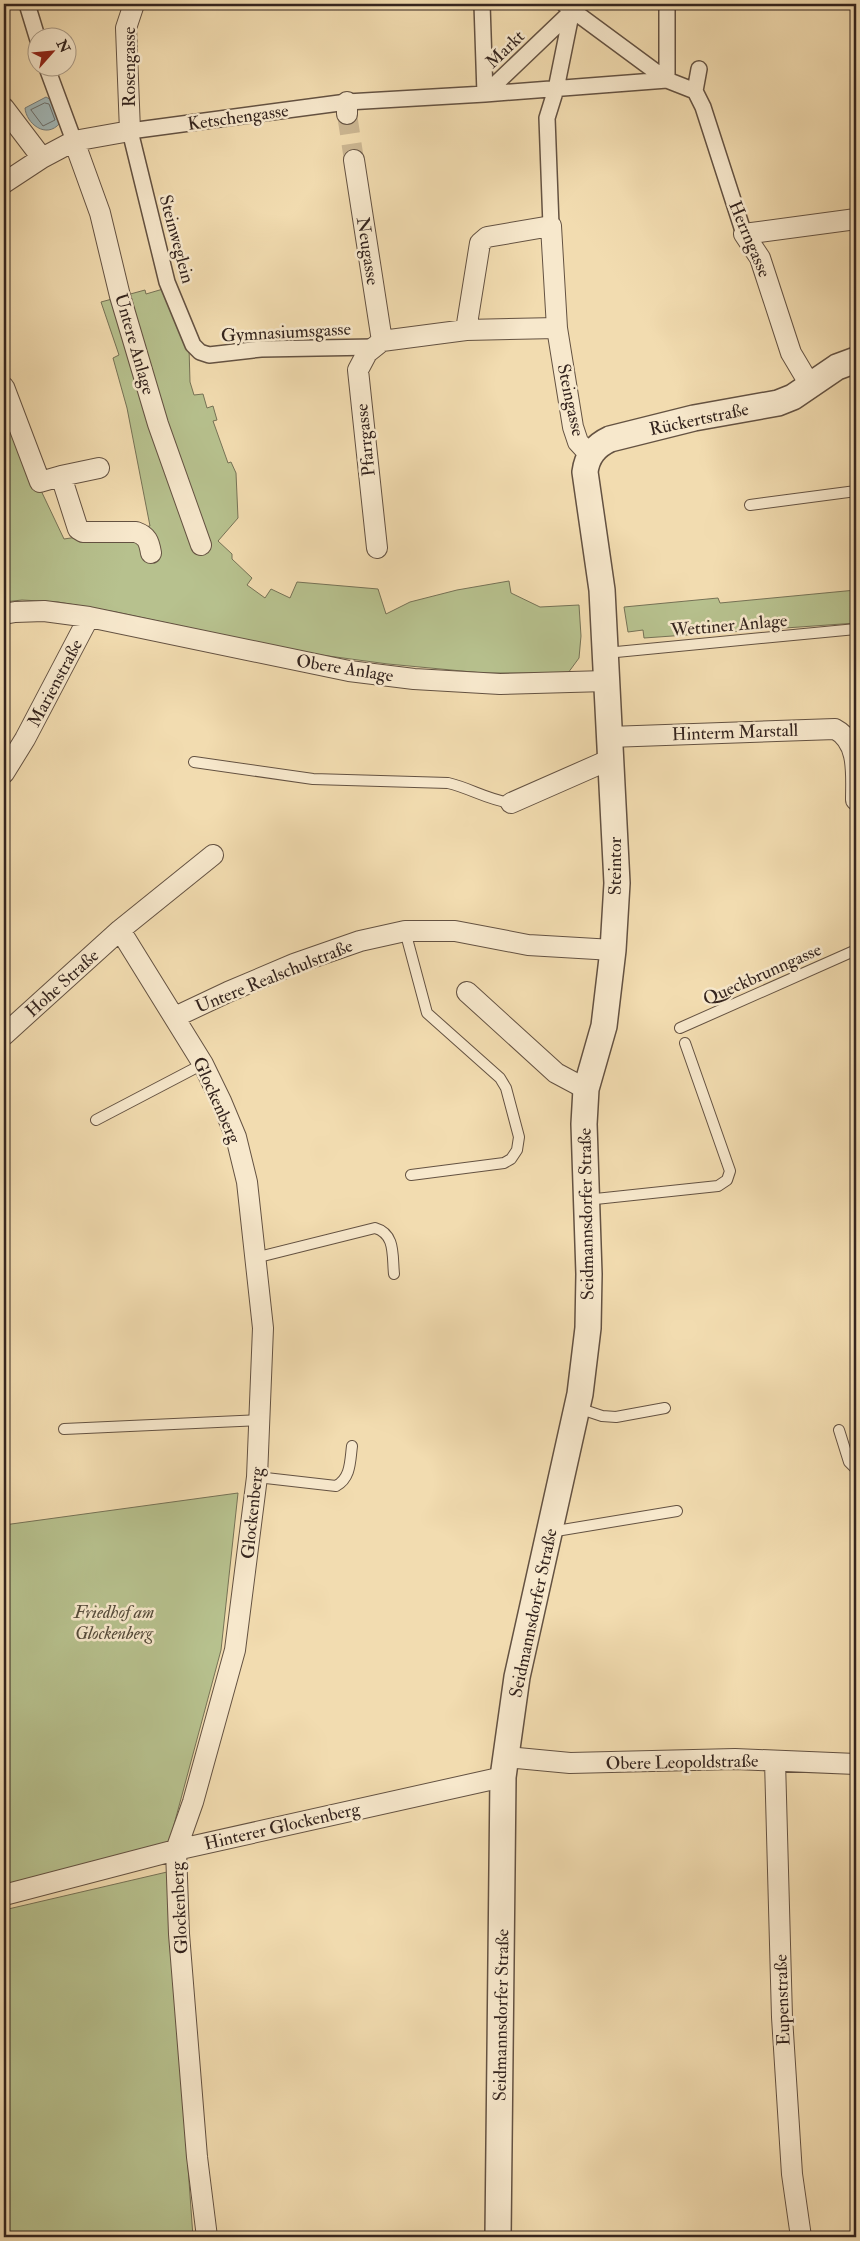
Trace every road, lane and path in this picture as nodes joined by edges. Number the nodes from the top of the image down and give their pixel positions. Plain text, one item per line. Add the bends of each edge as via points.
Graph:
1 (27, 4) edge
2 (134, 4) edge
3 (482, 4) edge
4 (667, 4) edge
5 (573, 5) edge
6 (34, 28) edge
7 (700, 69) dead end
8 (51, 78) edge
9 (667, 80) junction
10 (556, 89) junction
11 (695, 91) junction
12 (485, 94) junction
13 (4, 108) edge
14 (130, 132) junction
15 (74, 141) junction
16 (42, 158) junction
17 (354, 160) tunnel mouth
18 (4, 183) edge
19 (856, 219) edge
20 (551, 226) junction
21 (744, 234) junction
22 (557, 328) junction
23 (460, 330) junction
24 (378, 344) junction
25 (200, 352) joint
26 (856, 360) edge
27 (810, 385) junction
28 (4, 387) edge
29 (590, 455) junction
30 (99, 468) dead end
31 (62, 476) junction
32 (856, 492) edge
33 (750, 506) dead end
34 (201, 545) dead end
35 (377, 548) dead end
36 (151, 553) dead end
37 (4, 614) edge
38 (89, 617) junction
39 (856, 629) edge
40 (605, 653) junction
41 (606, 681) junction
42 (852, 737) edge
43 (610, 748) junction
44 (194, 762) dead end
45 (4, 773) edge
46 (856, 800) edge
47 (511, 803) joint
48 (213, 855) dead end
49 (120, 930) junction
50 (405, 931) junction
51 (613, 950) junction
52 (856, 950) edge
53 (467, 992) dead end
54 (608, 994) joint
55 (175, 1017) junction
56 (680, 1028) dead end
57 (4, 1035) edge
58 (685, 1043) dead end
59 (202, 1064) junction
60 (586, 1089) junction
61 (96, 1120) dead end
62 (411, 1176) dead end
63 (586, 1200) junction
64 (255, 1258) junction
65 (394, 1274) dead end
66 (578, 1408) junction
67 (664, 1408) dead end
68 (260, 1420) junction
69 (64, 1429) dead end
70 (839, 1430) dead end
71 (352, 1446) dead end
72 (856, 1469) edge
73 (257, 1477) junction
74 (676, 1511) dead end
75 (550, 1532) junction
76 (775, 1761) junction
77 (856, 1764) edge
78 (505, 1767) junction
79 (176, 1850) junction
80 (4, 1895) edge
81 (208, 2237) edge
82 (498, 2237) edge
83 (802, 2237) edge

1 - 6 street
2 - 14 street, Rosengasse via 126,28
3 - 12 street, Markt
4 - 9 street
5 - 9 street
5 - 10 street
5 - 12 street, Markt
7 - 11 street
8 - 15 street
9 - 10 street, Markt
9 - 11 street
10 - 12 street, Markt
10 - 20 street, Steingasse via 547,118
11 - 21 street, Herrngasse
12 - 14 street, Ketschengasse
13 - 16 street
14 - 15 street, Ketschengasse
14 - 25 street, Steinweglein via 167,282 193,345
15 - 16 street, Ketschengasse
15 - 34 street, Untere Anlage via 100,213 120,296 158,424
16 - 18 street, Ketschengasse
17 - 24 street, Neugasse
19 - 21 street
20 - 22 street, Steingasse
20 - 23 street via 488,237 480,243
21 - 27 street, Herrngasse via 760,258 791,353
22 - 23 street
22 - 29 street, Steingasse via 574,427 578,442
23 - 24 street
24 - 25 street, Gymnasiumsgasse via 261,349 209,355
24 - 35 street, Pfarrgasse via 363,359 358,370
26 - 27 street, Rückertstraße via 837,367
27 - 29 street, Rückertstraße via 778,403 694,418 610,439
28 - 31 street via 40,482
29 - 40 street, Steingasse via 585,472 602,590
30 - 31 street
31 - 36 street via 78,529 83,532 143,534
32 - 33 lane
37 - 38 street, Obere Anlage via 44,611
38 - 41 street, Obere Anlage via 349,671 500,684
38 - 45 street, Marienstraße
39 - 40 lane, Wettiner Anlage
40 - 41 street, Steingasse
41 - 43 street, Steingasse
42 - 43 street, Hinterm Marstall via 829,728
42 - 46 street
43 - 47 street
43 - 51 street, Steintor via 617,883
44 - 47 lane via 313,779 448,783 495,801
48 - 49 street
49 - 55 street, Glockenberg
49 - 57 street, Hohe Straße
50 - 51 street, Untere Realschulstraße via 455,931 528,945
50 - 55 street, Untere Realschulstraße via 360,941 294,964
50 - 62 lane via 427,1013 500,1078 511,1100 519,1137 517,1150 504,1163
51 - 54 street, Steintor
52 - 56 lane, Queckbrunngasse
53 - 60 street via 556,1073
54 - 60 street, Seidmannsdorfer Straße via 604,1026
55 - 59 street, Glockenberg
58 - 63 lane via 730,1172 727,1180 718,1186
59 - 61 lane
59 - 64 street, Glockenberg via 236,1137 247,1182
60 - 63 street, Seidmannsdorfer Straße
63 - 66 street, Seidmannsdorfer Straße via 588,1328
64 - 65 lane via 375,1228 388,1235 391,1242
64 - 68 street, Glockenberg via 263,1328
66 - 67 lane via 616,1418
66 - 75 street, Seidmannsdorfer Straße
68 - 69 lane
68 - 73 street, Glockenberg
70 - 72 lane via 849,1462
71 - 73 lane via 347,1476 336,1486
73 - 79 street, Glockenberg via 235,1650 193,1802
74 - 75 lane
75 - 78 street, Seidmannsdorfer Straße via 517,1677
76 - 77 street, Obere Leopoldstraße
76 - 78 street, Obere Leopoldstraße via 686,1759
76 - 83 street, Eupenstraße via 782,2016 792,2174
78 - 79 street, Hinterer Glockenberg
78 - 82 street, Seidmannsdorfer Straße
79 - 80 street, Hinterer Glockenberg
79 - 81 street, Glockenberg via 179,1934 197,2157

